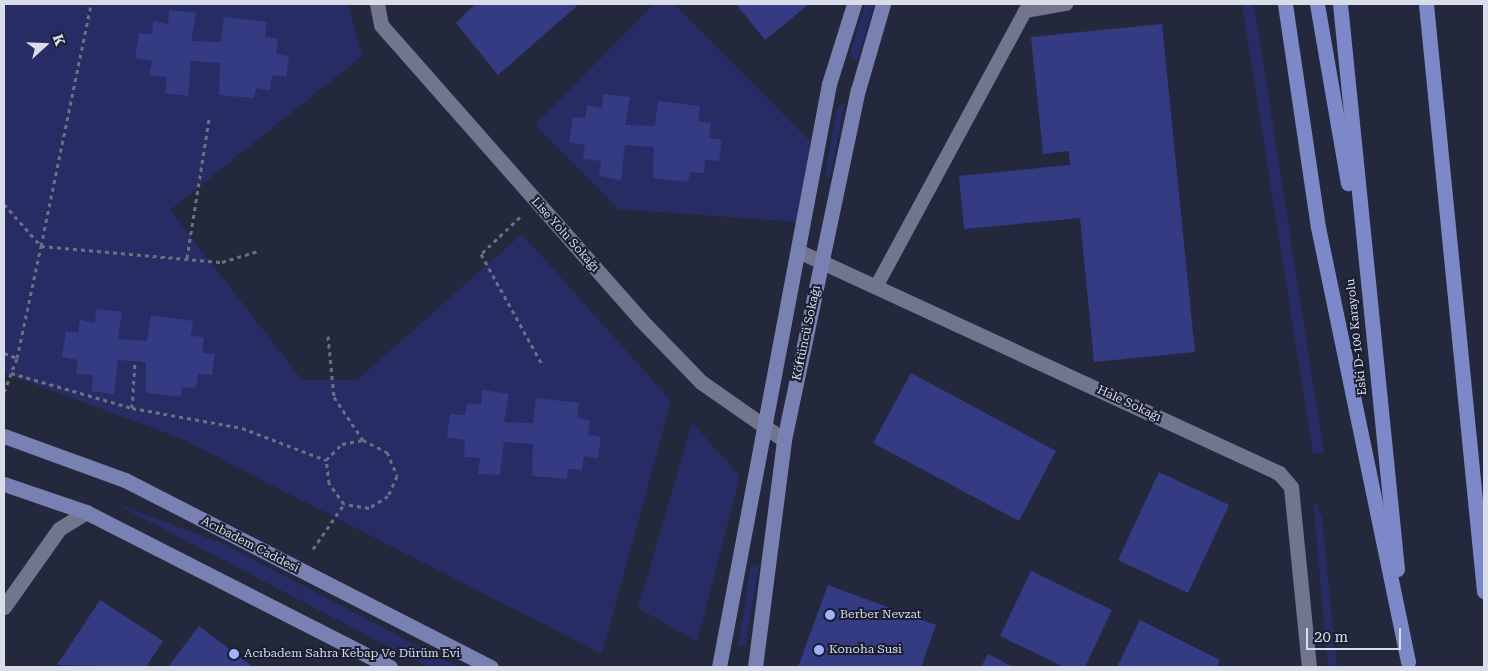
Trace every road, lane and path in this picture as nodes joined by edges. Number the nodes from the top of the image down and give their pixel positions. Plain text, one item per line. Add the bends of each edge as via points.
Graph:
1 (91, 4) edge
2 (377, 4) edge
3 (854, 4) edge
4 (883, 4) edge
5 (1066, 4) edge
6 (1285, 4) edge
7 (1318, 4) edge
8 (1340, 4) edge
9 (1426, 4) edge
10 (209, 119) dead end
11 (4, 204) edge
12 (520, 216) dead end
13 (41, 246) junction
14 (259, 251) dead end
15 (798, 251) junction
16 (187, 258) junction
17 (823, 261) junction
18 (876, 287) junction
19 (1368, 303) junction
20 (328, 336) dead end
21 (4, 354) edge
22 (17, 358) junction
23 (135, 361) dead end
24 (543, 366) dead end
25 (11, 372) junction
26 (4, 392) edge
27 (132, 408) junction
28 (764, 426) junction
29 (4, 436) edge
30 (363, 440) junction
31 (784, 440) junction
32 (326, 460) junction
33 (4, 484) edge
34 (344, 504) junction
35 (86, 512) junction
36 (298, 569) junction
37 (1484, 591) edge
38 (4, 607) edge
39 (1408, 665) edge
40 (755, 666) edge
41 (390, 667) edge
42 (491, 667) edge
43 (719, 667) edge
44 (1309, 667) edge

1 - 13 path
2 - 28 street, Lise Yolu Sokağı via 381,26 640,319 702,382
3 - 15 main road, Köftüncü Sokağı via 829,84
4 - 17 main road, Köftüncü Sokağı via 858,90
5 - 18 lane via 1025,11
6 - 39 highway via 1318,227
7 - 19 highway
8 - 19 highway, Eski D-100 Karayolu
9 - 37 highway
10 - 16 path
11 - 13 path
12 - 24 path via 481,254
13 - 16 path
13 - 22 path
14 - 16 path via 222,262
15 - 17 street, Hale Sokağı
15 - 28 main road, Köftüncü Sokağı
17 - 18 street, Hale Sokağı
17 - 31 main road, Köftüncü Sokağı
18 - 44 street, Hale Sokağı via 1278,473 1291,487
19 - 39 highway, Eski D-100 Karayolu
20 - 30 path via 334,397
21 - 22 path
22 - 25 path
23 - 27 path
25 - 26 path
25 - 27 path
27 - 32 path via 242,428
28 - 31 street, Lise Yolu Sokağı
28 - 43 main road, Köftüncü Sokağı
29 - 36 main road, Acıbadem Caddesi via 125,480
30 - 32 path via 342,444
30 - 34 path via 387,452 397,476 388,496 369,508
31 - 40 main road, Köftüncü Sokağı
32 - 34 path via 328,483
33 - 35 main road
34 - 36 path
35 - 38 street via 59,529
35 - 41 main road
36 - 42 main road, Acıbadem Caddesi

